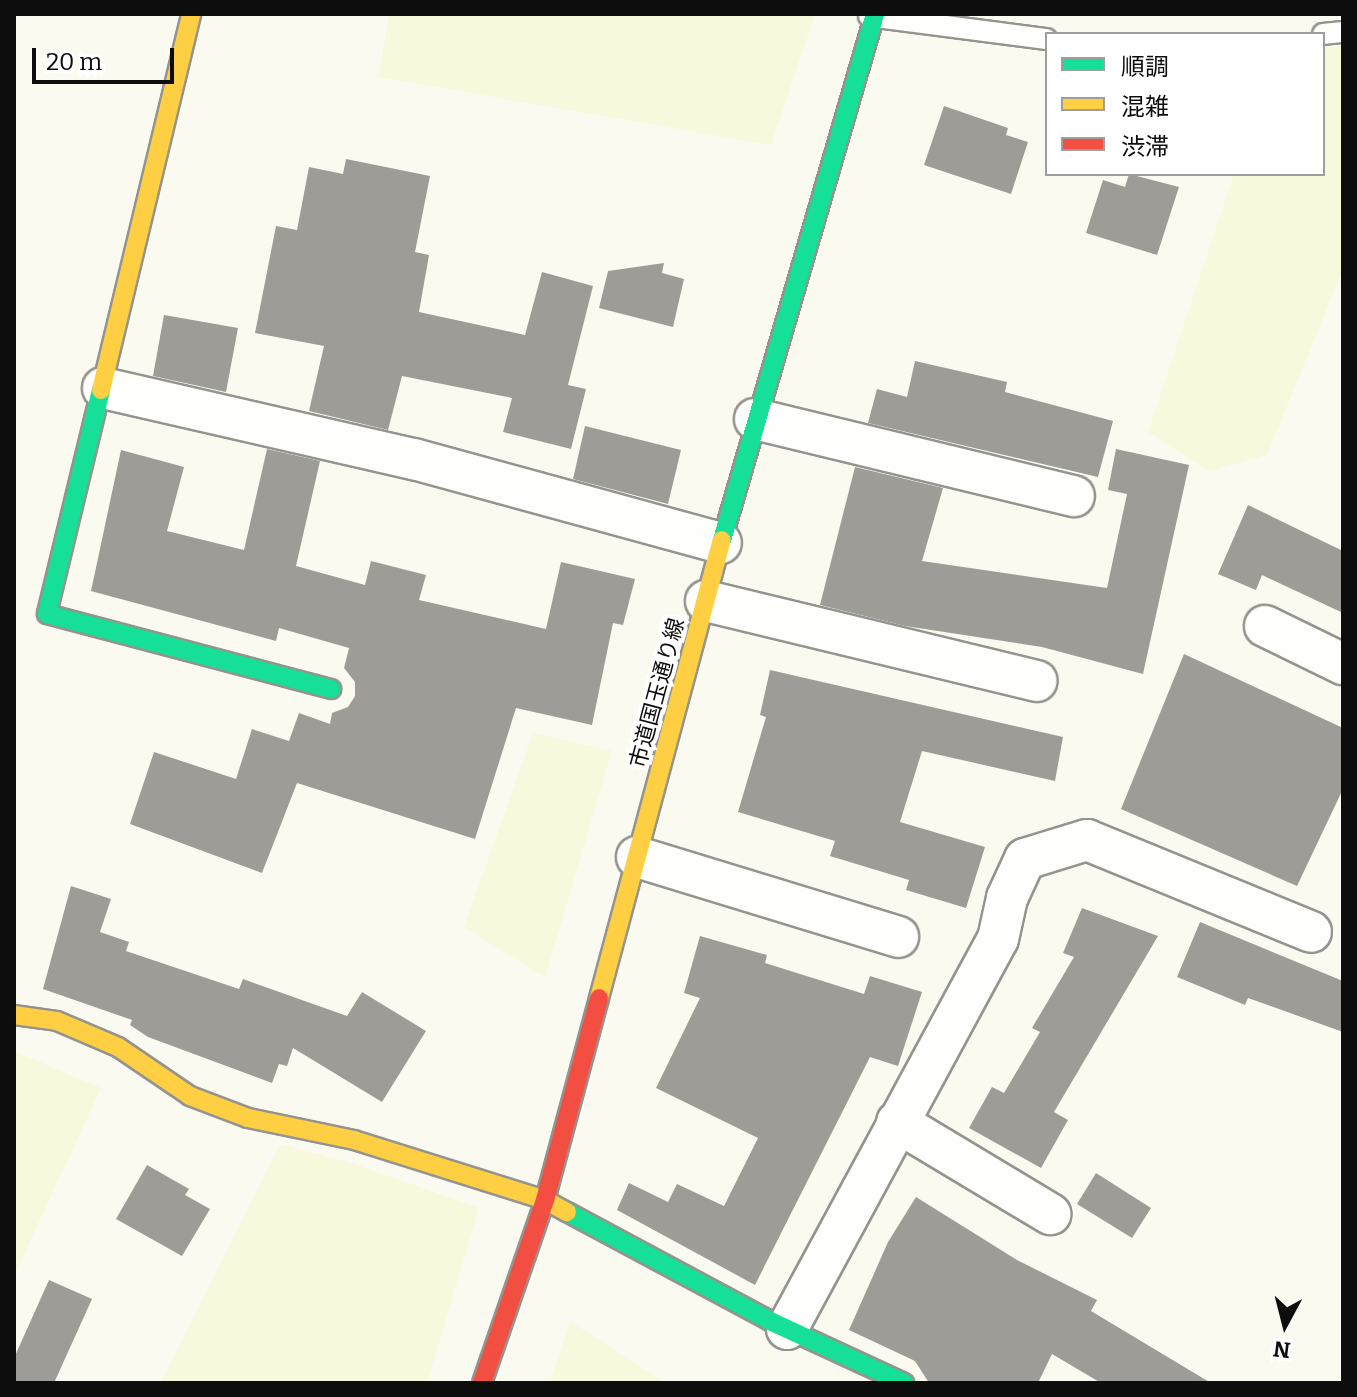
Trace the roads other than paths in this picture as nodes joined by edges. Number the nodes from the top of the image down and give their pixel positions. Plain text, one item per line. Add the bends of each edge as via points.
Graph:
1 (191, 14) edge
2 (869, 15) edge
3 (1045, 39) edge
4 (103, 388) junction
5 (755, 419) junction
6 (1074, 496) dead end
7 (721, 543) junction
8 (706, 601) junction
9 (1265, 626) dead end
10 (1343, 664) edge
11 (1036, 681) dead end
12 (331, 689) dead end
13 (637, 857) junction
14 (1311, 932) dead end
15 (898, 937) dead end
16 (14, 1015) edge
17 (897, 1122) junction
18 (545, 1200) junction
19 (1050, 1214) dead end
20 (787, 1329) junction
21 (482, 1383) edge
22 (904, 1383) edge

1 - 4 street
2 - 3 lane
2 - 5 street, 市道国玉通り線
4 - 7 street via 414,459
4 - 12 street via 47,614
5 - 6 street
5 - 7 street, 市道国玉通り線
7 - 8 street, 市道国玉通り線
8 - 11 street
8 - 13 street, 市道国玉通り線
9 - 10 street
13 - 15 street
13 - 18 street, 市道国玉通り線
14 - 17 street via 1087,840 1025,859 1007,898 998,939
16 - 18 street via 57,1021 118,1047 190,1096 248,1118 354,1140
17 - 19 street
17 - 20 street
18 - 20 street
18 - 21 street, 市道国玉通り線
20 - 22 street

